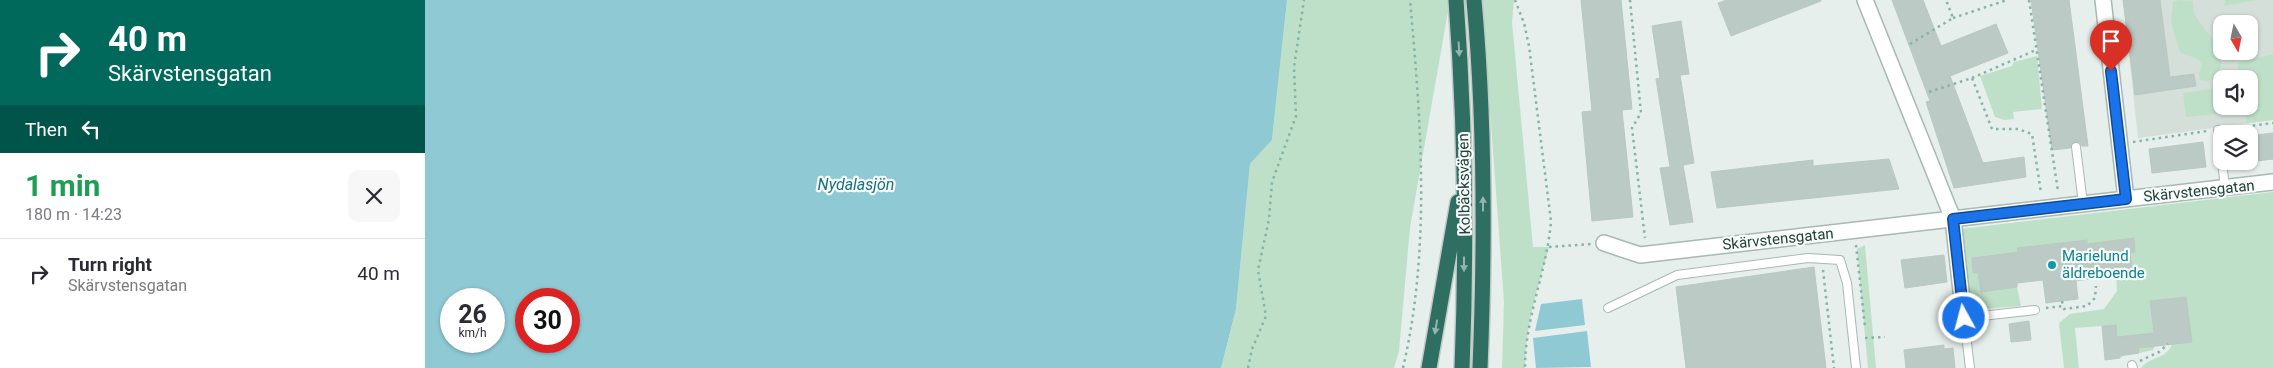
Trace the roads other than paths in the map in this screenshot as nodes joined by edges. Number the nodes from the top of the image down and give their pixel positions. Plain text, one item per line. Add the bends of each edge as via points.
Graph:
1 (1456, 0) edge
2 (1475, 0) edge
3 (1865, 0) edge
4 (2103, 0) edge
5 (2076, 147) dead end
6 (2222, 170) edge
7 (1463, 176) junction
8 (2273, 182) edge
9 (2225, 188) junction
10 (2126, 199) junction
11 (2083, 204) junction
12 (1953, 219) junction
13 (1605, 243) dead end
14 (1608, 308) dead end
15 (2035, 310) road end
16 (1964, 318) junction
17 (1429, 368) edge
18 (1461, 368) edge
19 (1480, 368) edge
20 (1856, 368) edge
21 (1970, 368) edge

1 -> 7 highway, Kolbäcksvägen
19 -> 2 highway, Kolbäcksvägen via 1483,182
3 - 12 street
4 - 10 street, Skärvstensgatan
5 - 11 lane
6 - 9 lane
7 -> 17 highway
7 -> 18 highway, Kolbäcksvägen
8 - 9 street, Skärvstensgatan
9 - 10 street, Skärvstensgatan
10 - 11 street, Skärvstensgatan
11 - 12 street, Skärvstensgatan
12 - 13 street, Skärvstensgatan via 1640,255
12 - 16 street
14 - 20 lane via 1677,275 1822,258 1840,260 1847,283
15 - 16 lane
16 - 21 lane

